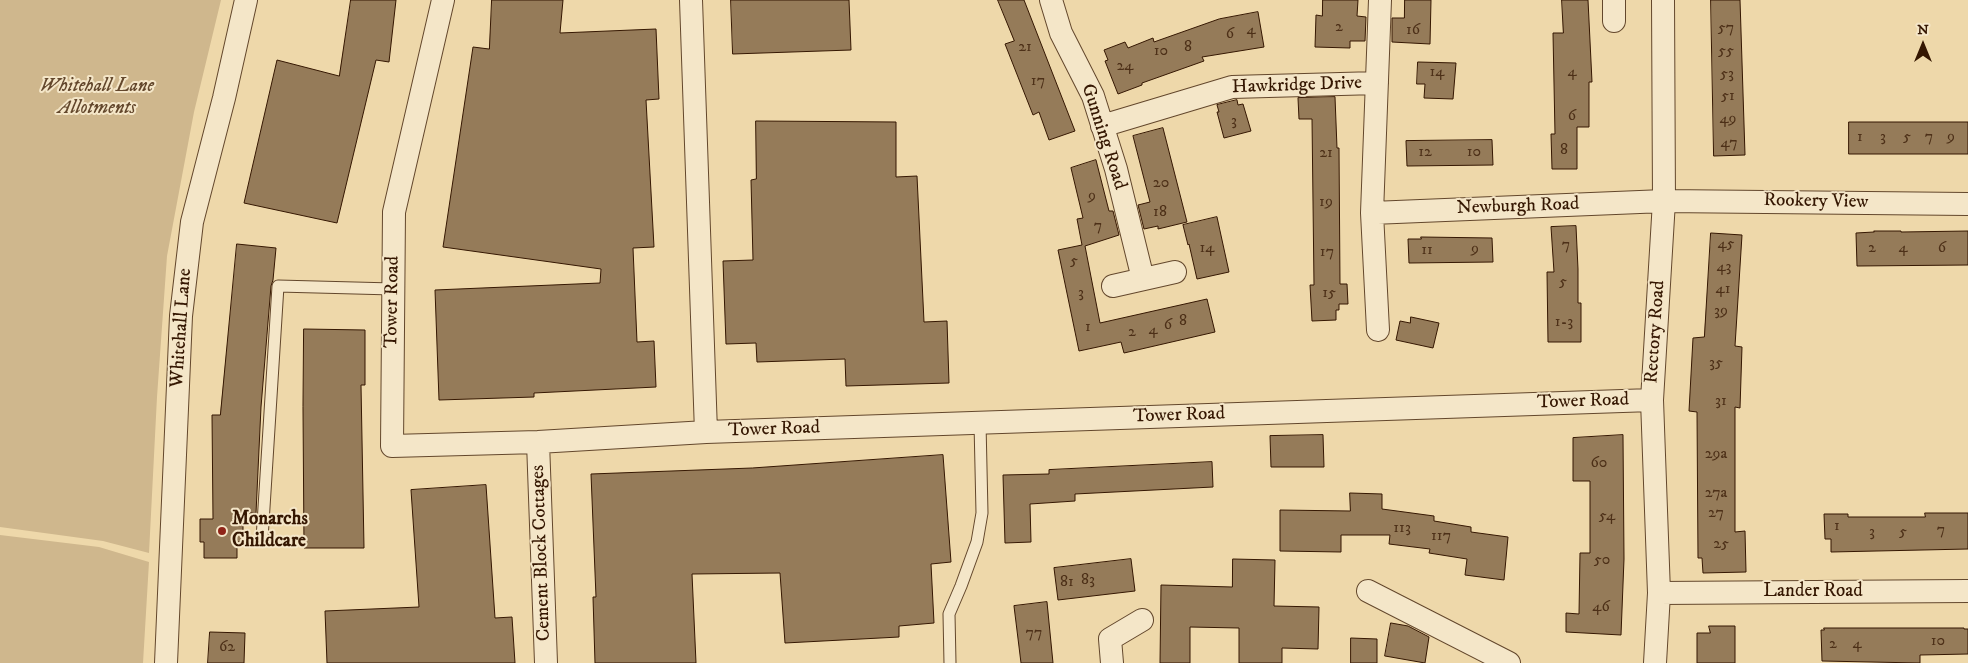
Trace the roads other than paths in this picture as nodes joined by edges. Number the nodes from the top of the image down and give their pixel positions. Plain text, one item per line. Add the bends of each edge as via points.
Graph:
1 (246, 0) edge
2 (443, 0) edge
3 (691, 0) edge
4 (1051, 0) edge
5 (1380, 0) edge
6 (1663, 0) edge
7 (1378, 83) junction
8 (1102, 126) junction
9 (1664, 201) junction
10 (1968, 204) edge
11 (1372, 213) junction
12 (1175, 272) dead end
13 (1143, 279) junction
14 (1113, 286) dead end
15 (393, 289) junction
16 (1378, 330) dead end
17 (1652, 400) junction
18 (980, 423) junction
19 (706, 432) junction
20 (538, 442) junction
21 (262, 539) dead end
22 (1368, 591) dead end
23 (1968, 591) edge
24 (1659, 593) junction
25 (1142, 620) dead end
26 (166, 663) edge
27 (546, 663) edge
28 (950, 663) edge
29 (1112, 663) edge
30 (1509, 663) edge
31 (1655, 663) edge

1 - 26 street, Whitehall Lane via 192,222 181,316
2 - 15 street, Tower Road via 394,212
3 - 19 street, Tower Road
4 - 8 street, Gunning Road via 1061,32 1093,96
5 - 7 street
6 - 9 street, Rectory Road
7 - 8 street, Hawkridge Drive via 1232,87
7 - 11 street
8 - 13 street, Gunning Road
9 - 10 street, Rookery View
9 - 11 street, Newburgh Road
9 - 17 street, Rectory Road
11 - 16 street
12 - 13 street
13 - 14 street
15 - 20 street, Tower Road via 392,446
15 - 21 lane via 278,286
17 - 18 street, Tower Road
17 - 24 street, Rectory Road
18 - 19 street, Tower Road
18 - 28 lane via 982,513 977,542 949,614
19 - 20 street, Tower Road
20 - 27 street, Cement Block Cottages
22 - 30 street
23 - 24 street, Lander Road
24 - 31 street, Rectory Road
25 - 29 street via 1110,639

